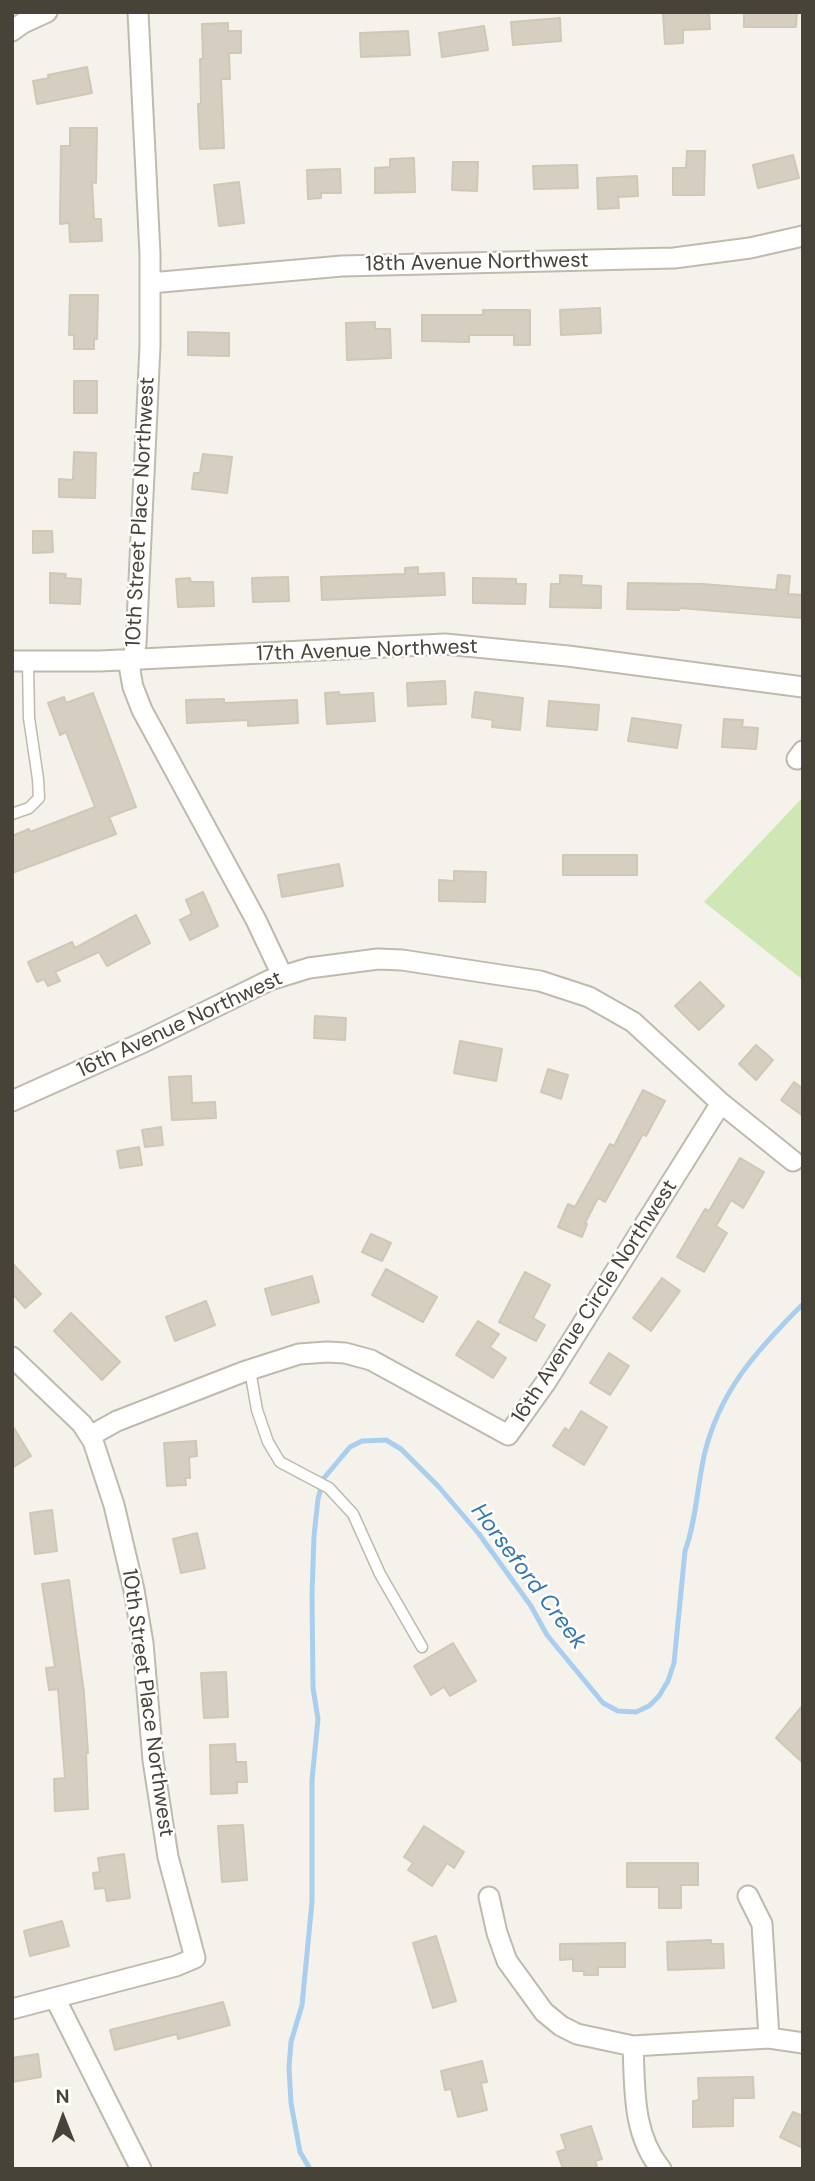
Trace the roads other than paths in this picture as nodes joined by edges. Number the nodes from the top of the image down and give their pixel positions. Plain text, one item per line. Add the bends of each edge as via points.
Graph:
1 (47, 12) edge
2 (138, 12) edge
3 (12, 31) edge
4 (803, 236) edge
5 (150, 283) junction
6 (134, 658) junction
7 (20, 661) edge
8 (803, 687) edge
9 (12, 814) edge
10 (282, 975) junction
11 (12, 1101) edge
12 (721, 1103) junction
13 (793, 1161) dead end
14 (12, 1357) edge
15 (250, 1370) junction
16 (90, 1436) junction
17 (422, 1647) dead end
18 (748, 1896) dead end
19 (489, 1897) dead end
20 (55, 1998) junction
21 (12, 2009) edge
22 (769, 2038) junction
23 (803, 2043) edge
24 (634, 2046) junction
25 (141, 2169) edge
26 (661, 2169) edge

1 - 3 street
2 - 5 street, 10th Street Place Northwest
4 - 5 street, 18th Avenue Northwest via 674,258 342,266
5 - 6 street, 10th Street Place Northwest
6 - 7 street, 17th Avenue Northwest
6 - 8 street, 17th Avenue Northwest via 445,644
6 - 10 street, 10th Street Place Northwest via 130,671 142,710
7 - 9 lane via 39,798
10 - 11 street, 16th Avenue Northwest
10 - 12 street, 16th Avenue Northwest via 378,959 540,981 589,997 633,1022
12 - 13 street, 16th Avenue Northwest
12 - 15 street, 16th Avenue Circle Northwest via 508,1435 360,1356 299,1354
14 - 16 street, 10th Street Place Northwest
15 - 16 street, 16th Avenue Circle Northwest via 117,1421
15 - 17 lane via 268,1443 280,1462 329,1488 353,1514 380,1574
16 - 20 street, 10th Street Place Northwest via 114,1505 134,1590 169,1857 195,1958
18 - 22 street via 762,1924
19 - 24 street via 507,1961 544,2012 577,2034
20 - 21 street
20 - 25 street
22 - 23 street
22 - 24 street
24 - 26 street via 636,2108 644,2141

